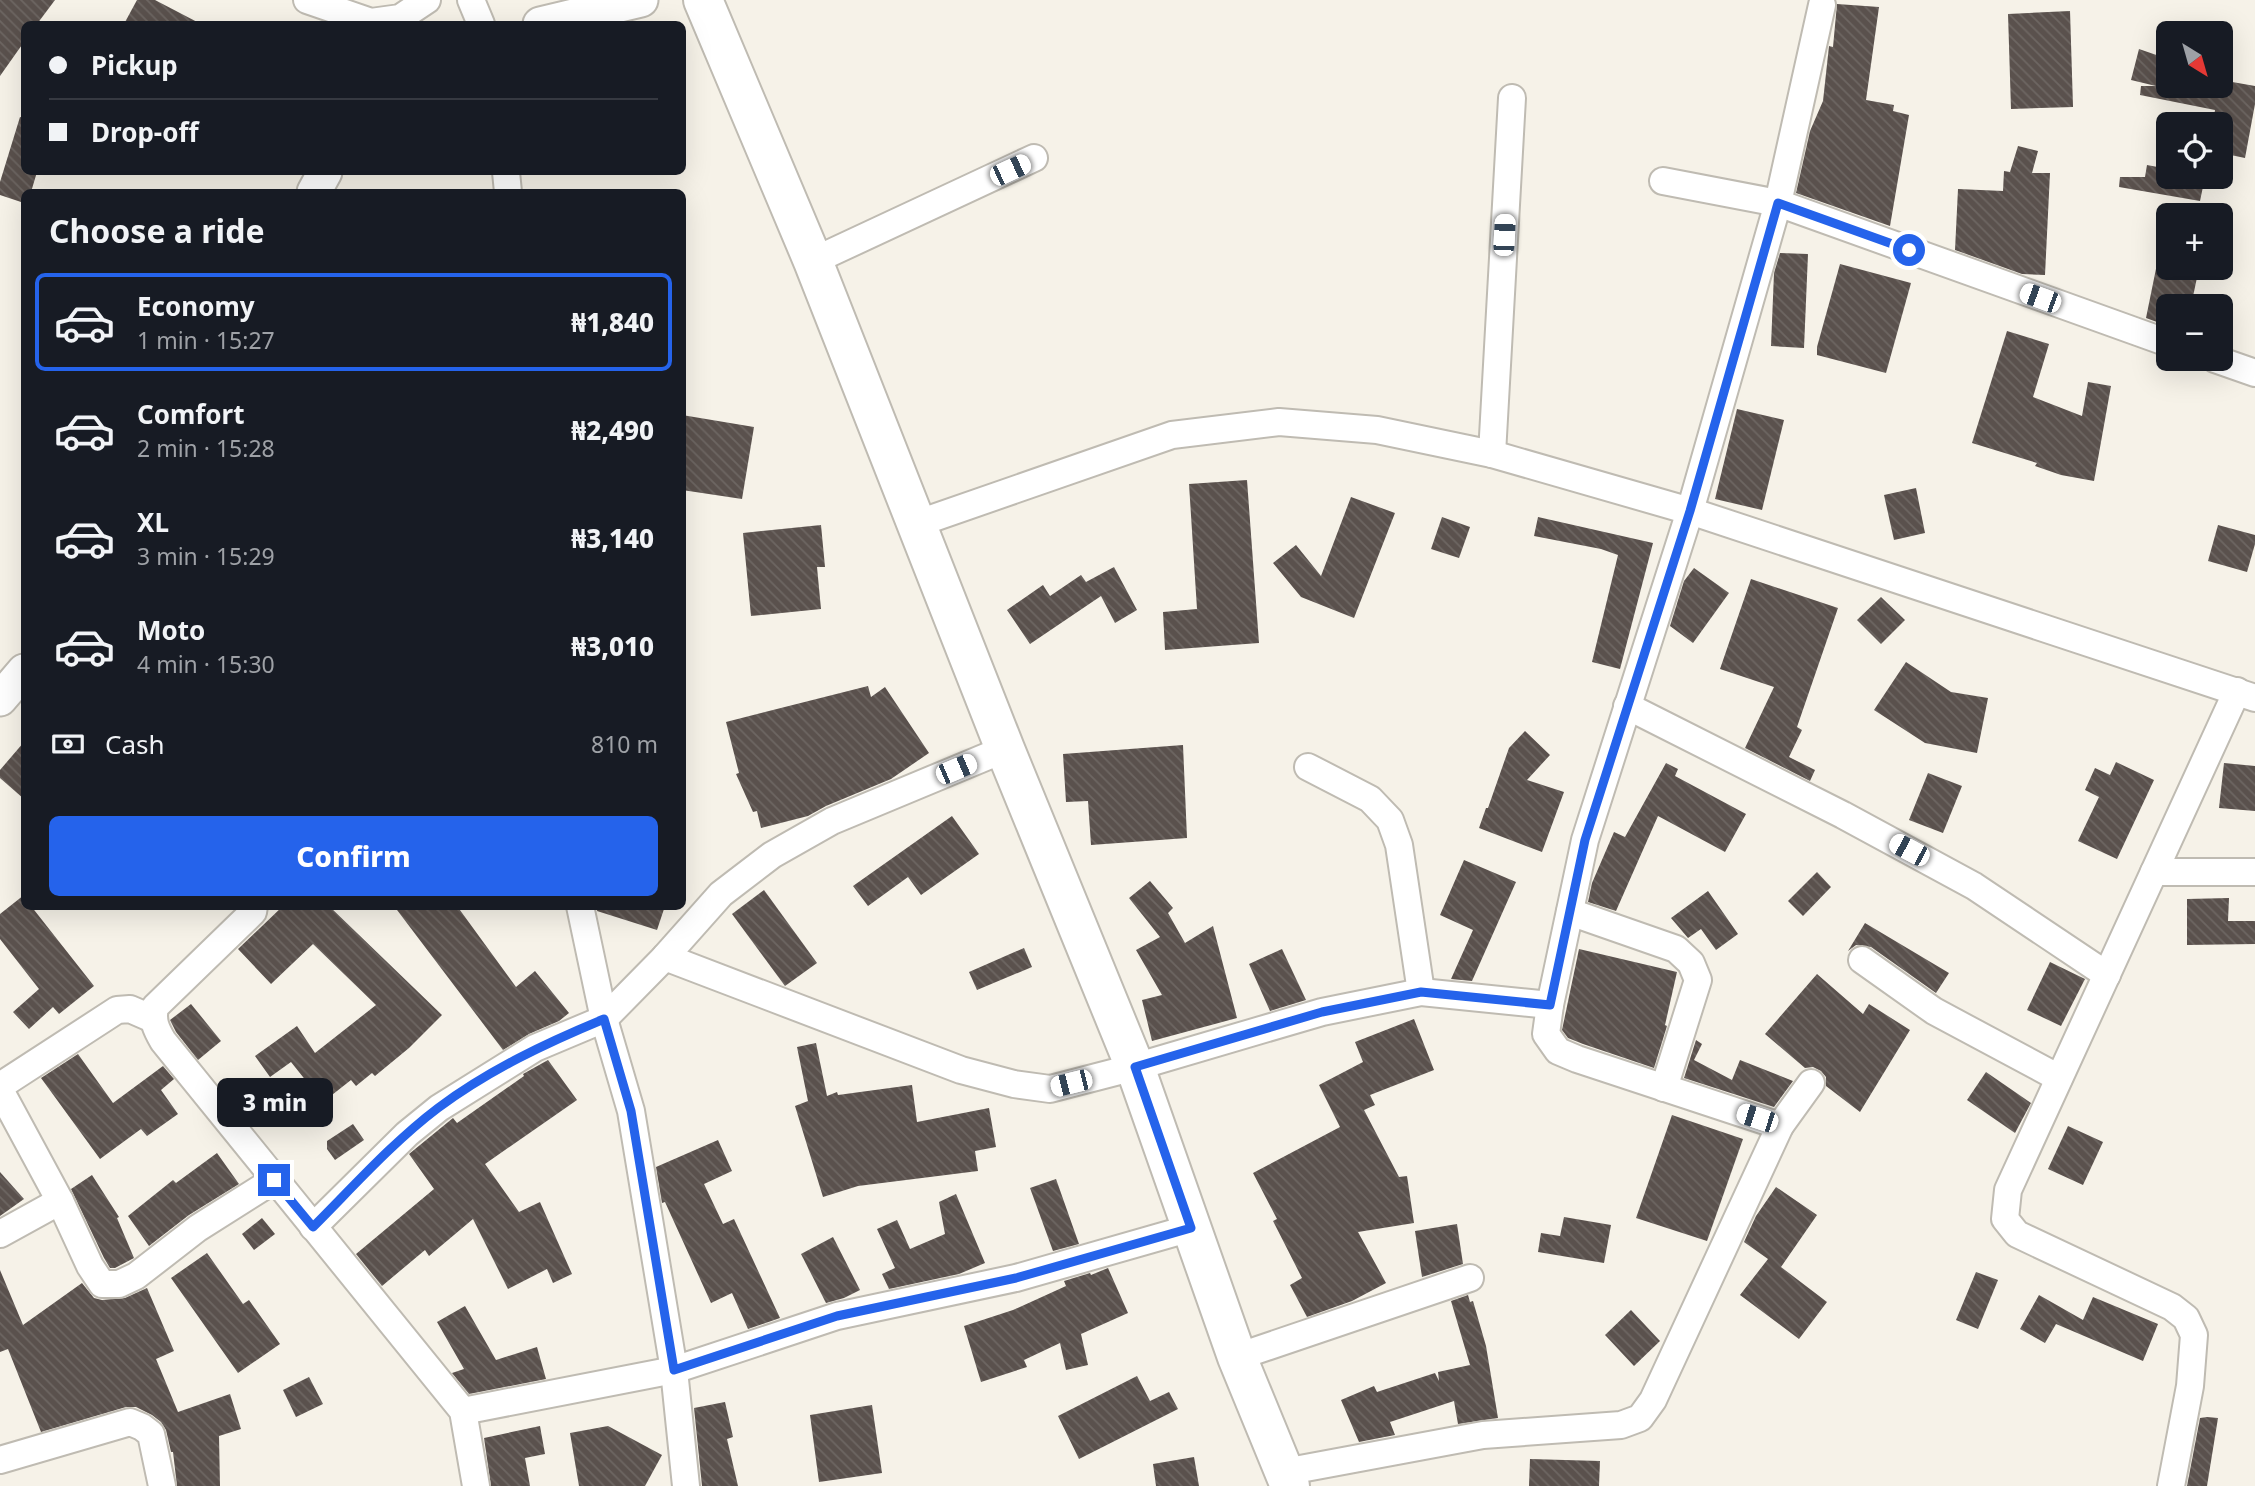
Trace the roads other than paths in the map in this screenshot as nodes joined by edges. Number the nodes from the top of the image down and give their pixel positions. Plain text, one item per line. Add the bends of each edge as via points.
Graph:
1 (307, 0) edge
2 (427, 0) edge
3 (471, 0) edge
4 (641, 0) edge
5 (703, 0) edge
6 (1822, 5) dead end
7 (368, 21) edge
8 (378, 21) edge
9 (480, 21) edge
10 (553, 21) edge
11 (1512, 98) dead end
12 (1034, 159) dead end
13 (1663, 181) dead end
14 (1778, 203) junction
15 (813, 261) junction
16 (2156, 339) edge
17 (2233, 365) edge
18 (2255, 373) edge
19 (1492, 454) junction
20 (1690, 511) junction
21 (916, 524) junction
22 (2246, 694) edge
23 (1627, 706) junction
24 (1005, 749) junction
25 (1308, 767) dead end
26 (2154, 872) junction
27 (2255, 872) edge
28 (253, 910) edge
29 (581, 910) edge
30 (1570, 912) junction
31 (665, 957) junction
32 (1862, 960) dead end
33 (2107, 975) junction
34 (1421, 992) junction
35 (1550, 1005) junction
36 (153, 1019) junction
37 (604, 1019) junction
38 (1135, 1067) junction
39 (2059, 1078) junction
40 (1811, 1083) dead end
41 (0, 1088) edge
42 (1664, 1088) junction
43 (1780, 1125) junction
44 (274, 1180) junction
45 (60, 1201) junction
46 (313, 1227) junction
47 (1191, 1228) junction
48 (0, 1234) edge
49 (1470, 1278) dead end
50 (1237, 1357) junction
51 (674, 1370) junction
52 (463, 1411) junction
53 (0, 1460) edge
54 (1287, 1479) edge
55 (162, 1486) edge
56 (476, 1486) edge
57 (686, 1486) edge
58 (2171, 1486) edge

1 - 7 street
2 - 8 street via 400,18
3 - 9 street
4 - 10 street
5 - 15 main road
6 - 14 street
11 - 19 street
12 - 15 street
13 - 14 street
14 - 16 street
14 - 20 street
15 - 21 main road
17 - 18 street
19 - 20 street
19 - 21 street via 1377,430 1279,422 1172,435
20 - 22 street
20 - 23 street
21 - 24 main road
22 - 26 street
23 - 30 street via 1585,840
23 - 33 street via 1974,886
24 - 31 street via 832,821 772,855 721,894
24 - 38 main road
25 - 34 street via 1370,799 1390,820 1399,845
26 - 27 street
26 - 33 street
28 - 36 street via 155,1007
29 - 37 street
30 - 35 street
30 - 42 street via 1676,949 1691,963 1698,980
31 - 37 street
31 - 38 street via 961,1070 1014,1084 1050,1088
32 - 39 street via 1934,1011
33 - 39 street
34 - 35 street
34 - 38 street via 1322,1012
35 - 42 street via 1546,1034 1558,1051
36 - 41 street via 130,1009 117,1010
36 - 44 street via 163,1041
37 - 46 street via 536,1048 439,1108
37 - 51 street via 631,1111
38 - 47 main road
39 - 58 street via 2008,1190 2006,1219 2017,1234 2172,1307 2186,1318 2194,1335 2190,1386
40 - 43 street
41 - 45 street
42 - 43 street
43 - 54 street via 1653,1400 1640,1418 1620,1425 1483,1434
44 - 45 street via 119,1284 102,1284
44 - 46 street
45 - 48 street
46 - 52 street
47 - 50 main road
47 - 51 street via 1016,1278 837,1316
49 - 50 street
50 - 54 main road
51 - 52 street
51 - 57 street
52 - 56 street
53 - 55 street via 130,1422 150,1434

